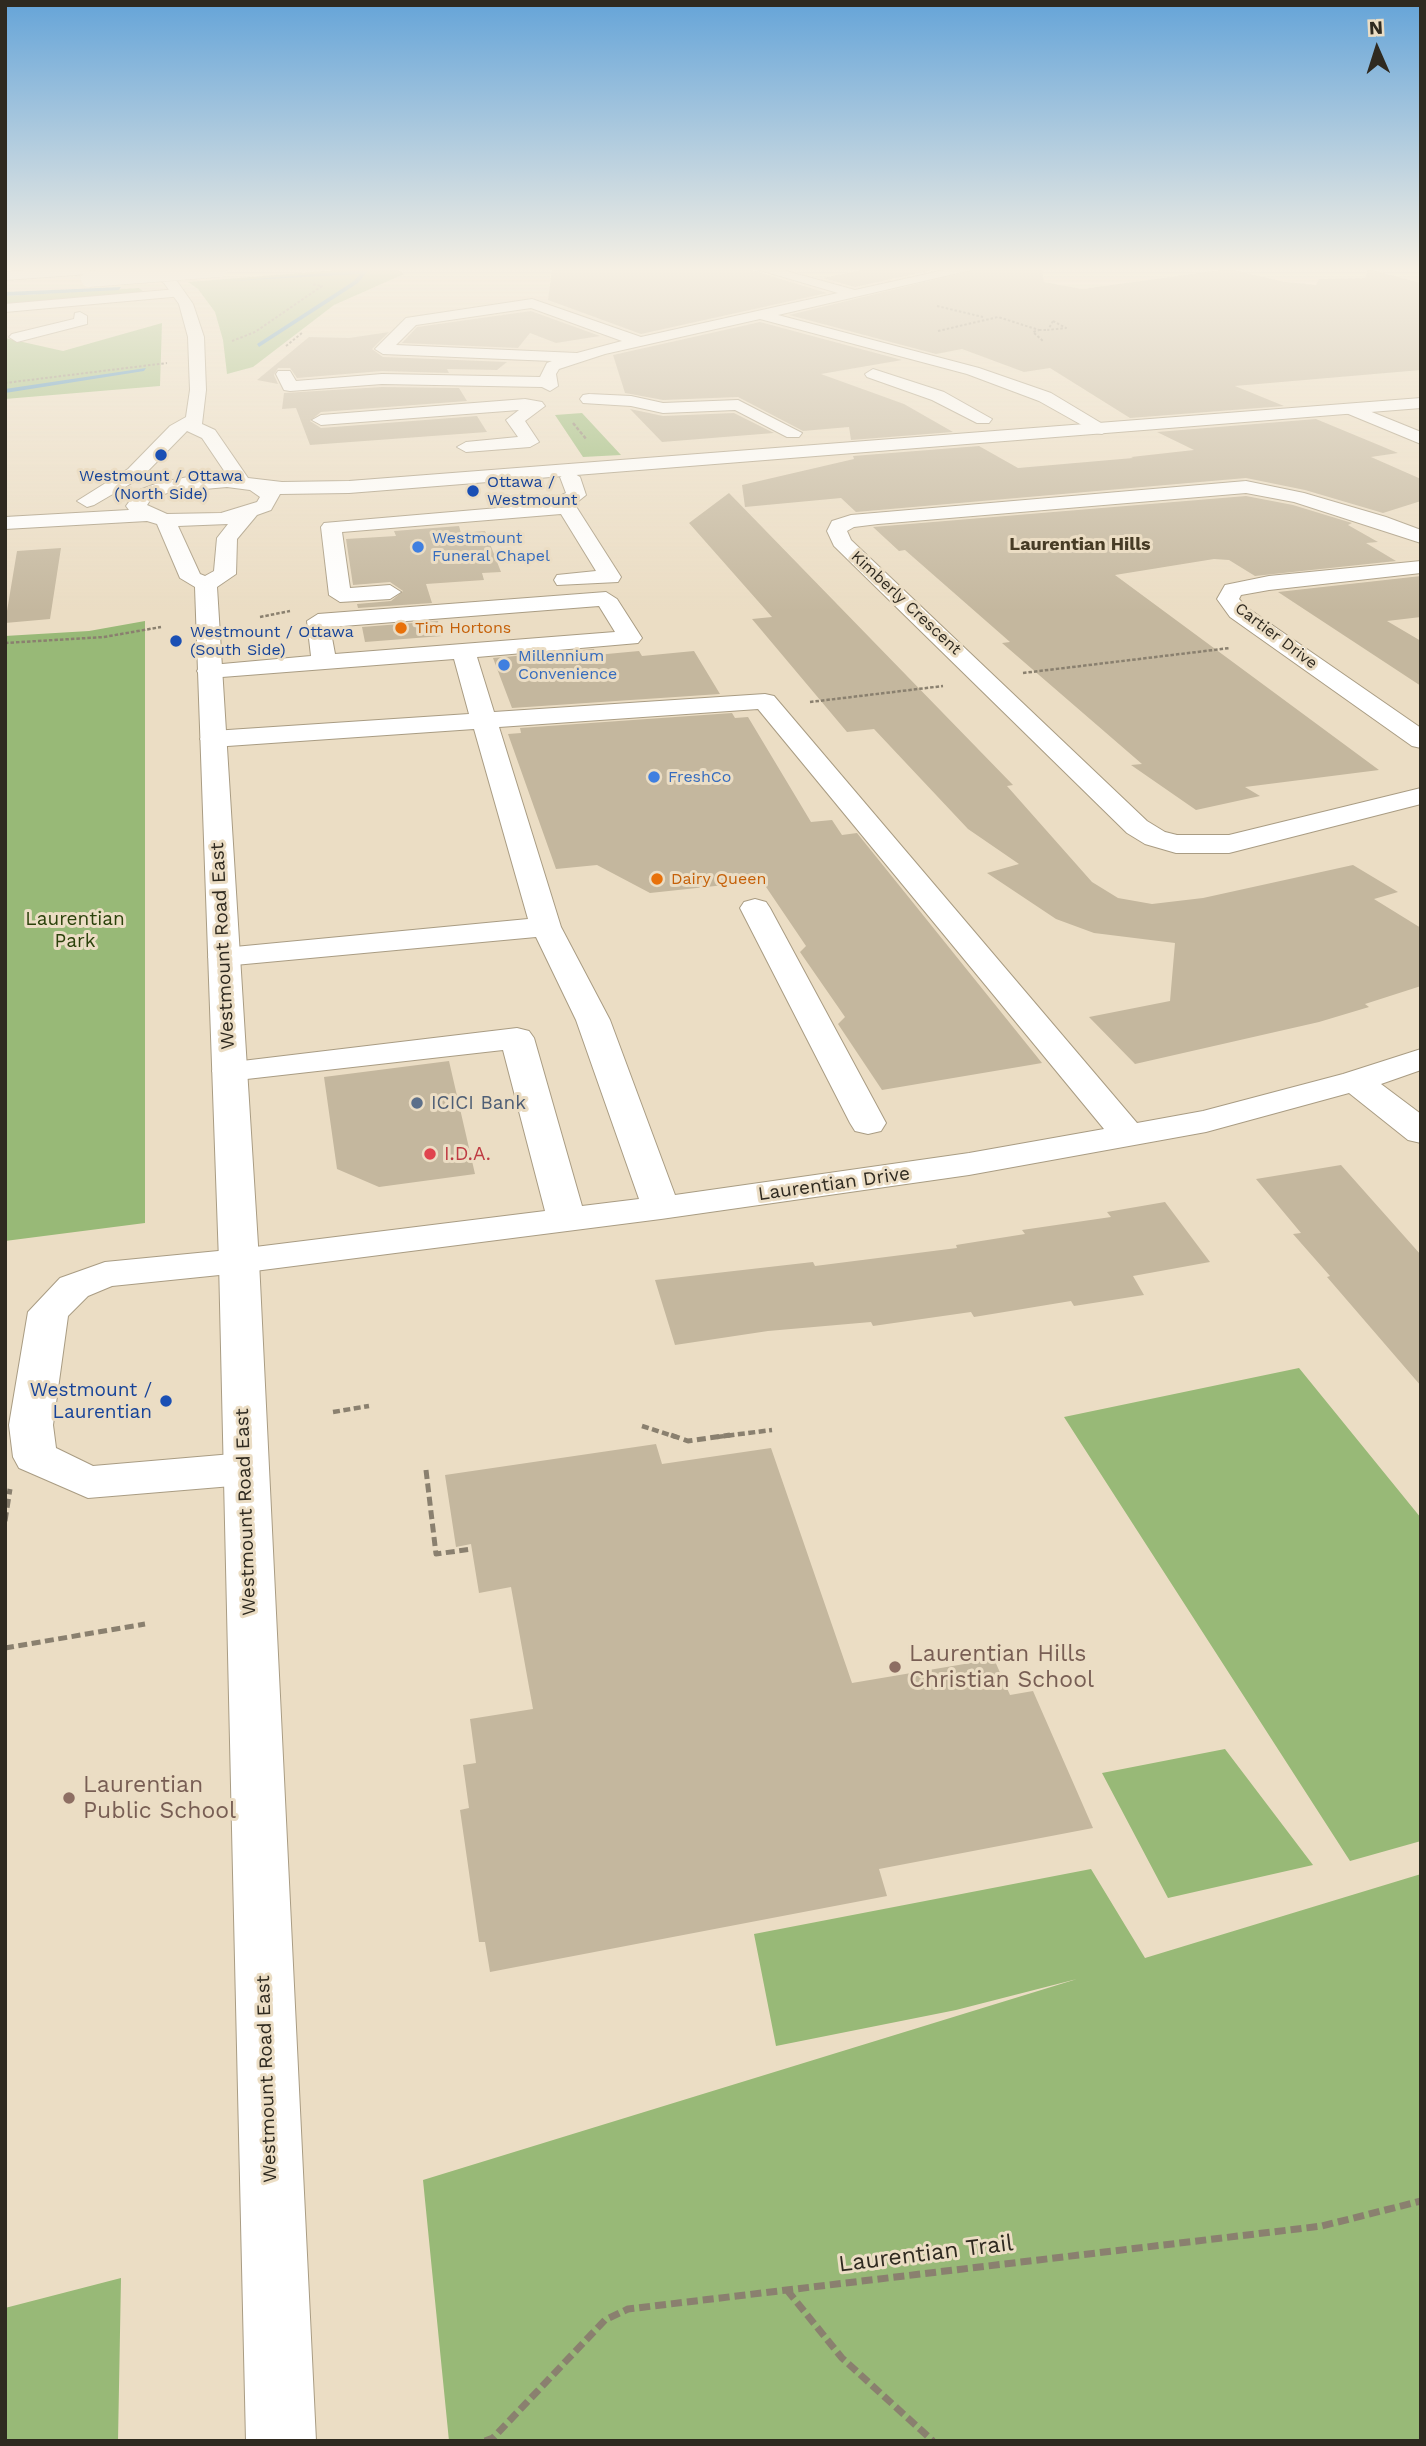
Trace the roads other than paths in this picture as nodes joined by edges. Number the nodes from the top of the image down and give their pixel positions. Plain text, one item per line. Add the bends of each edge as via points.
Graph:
1 (198, 383) edge
2 (289, 383) edge
3 (328, 383) edge
4 (436, 383) edge
5 (557, 383) edge
6 (900, 383) edge
7 (972, 383) edge
8 (1010, 383) joint
9 (986, 388) junction
10 (566, 393) junction
11 (938, 396) junction
12 (1421, 403) edge
13 (530, 405) junction
14 (1352, 409) junction
15 (983, 419) dead end
16 (321, 420) dead end
17 (194, 423) junction
18 (1102, 429) junction
19 (1068, 431) junction
20 (793, 433) dead end
21 (1421, 439) edge
22 (181, 447) dead end
23 (466, 447) dead end
24 (780, 454) junction
25 (570, 477) junction
26 (250, 484) junction
27 (154, 491) junction
28 (87, 501) junction
29 (567, 508) junction
30 (251, 512) junction
31 (5, 513) edge
32 (161, 522) junction
33 (5, 523) edge
34 (1421, 537) edge
35 (1421, 567) edge
36 (546, 581) dead end
37 (206, 584) junction
38 (410, 591) dead end
39 (463, 650) junction
40 (324, 661) junction
41 (209, 671) junction
42 (483, 720) junction
43 (213, 739) junction
44 (1421, 740) edge
45 (1421, 796) edge
46 (755, 908) dead end
47 (546, 927) junction
48 (224, 957) junction
49 (1421, 1059) edge
50 (229, 1071) junction
51 (1355, 1081) junction
52 (868, 1123) dead end
53 (1421, 1132) edge
54 (1128, 1135) junction
55 (661, 1208) junction
56 (567, 1220) junction
57 (239, 1261) junction
58 (244, 1469) junction
59 (281, 2441) edge

1 - 17 main road
2 - 3 main road
4 - 10 main road
5 - 10 main road
6 - 11 main road
7 - 9 main road
8 - 9 main road
8 - 18 main road via 1070,409
9 - 11 main road
9 - 19 main road via 1022,402
10 - 13 main road
10 - 13 main road via 526,390 513,397
10 - 20 main road via 663,408 682,421 762,418
11 - 15 main road
12 - 14 main road
13 - 16 main road
13 - 23 main road via 515,420 530,442
14 - 18 main road
14 - 21 main road
17 - 22 main road via 182,435
17 - 26 main road via 209,434
17 - 28 main road via 176,430 135,473
18 - 19 main road
19 - 24 main road
24 - 25 main road via 760,460
24 - 26 main road via 349,487
25 - 29 main road via 576,495 565,501
25 - 30 main road
26 - 27 main road via 178,478
26 - 30 main road via 271,495
27 - 28 main road
27 - 32 main road via 136,506
28 - 31 main road
29 - 36 main road via 611,577
29 - 38 main road via 331,527 340,595
30 - 32 main road via 213,520
30 - 37 main road via 227,538 225,574
32 - 33 main road via 44,519
32 - 37 main road via 191,578
34 - 45 main road, Kimberly Crescent via 1309,500 1246,487 878,517 839,525 836,531 841,541 1137,827 1155,838 1177,844 1229,844
35 - 44 main road, Cartier Drive via 1269,583 1233,590 1228,600 1238,612
37 - 41 main road, Westmount Road East
39 - 40 main road
39 - 40 main road via 630,638 606,600 318,621
39 - 42 main road
40 - 41 main road
41 - 43 main road, Westmount Road East
42 - 43 main road
42 - 47 main road
42 - 54 main road via 765,701
43 - 48 main road, Westmount Road East
46 - 52 main road
47 - 48 main road
47 - 55 main road via 593,1020
48 - 50 main road, Westmount Road East
49 - 51 main road, Laurentian Drive
50 - 56 main road via 517,1038
50 - 57 main road, Westmount Road East
51 - 53 main road
51 - 54 main road, Laurentian Drive via 1206,1121
54 - 55 main road, Laurentian Drive via 969,1164
55 - 56 main road, Laurentian Drive
56 - 57 main road, Laurentian Drive
57 - 58 main road, Westmount Road East
57 - 58 main road, Laurentian Drive via 105,1274 74,1287 48,1311 31,1425 35,1457 88,1482
58 - 59 main road, Westmount Road East

